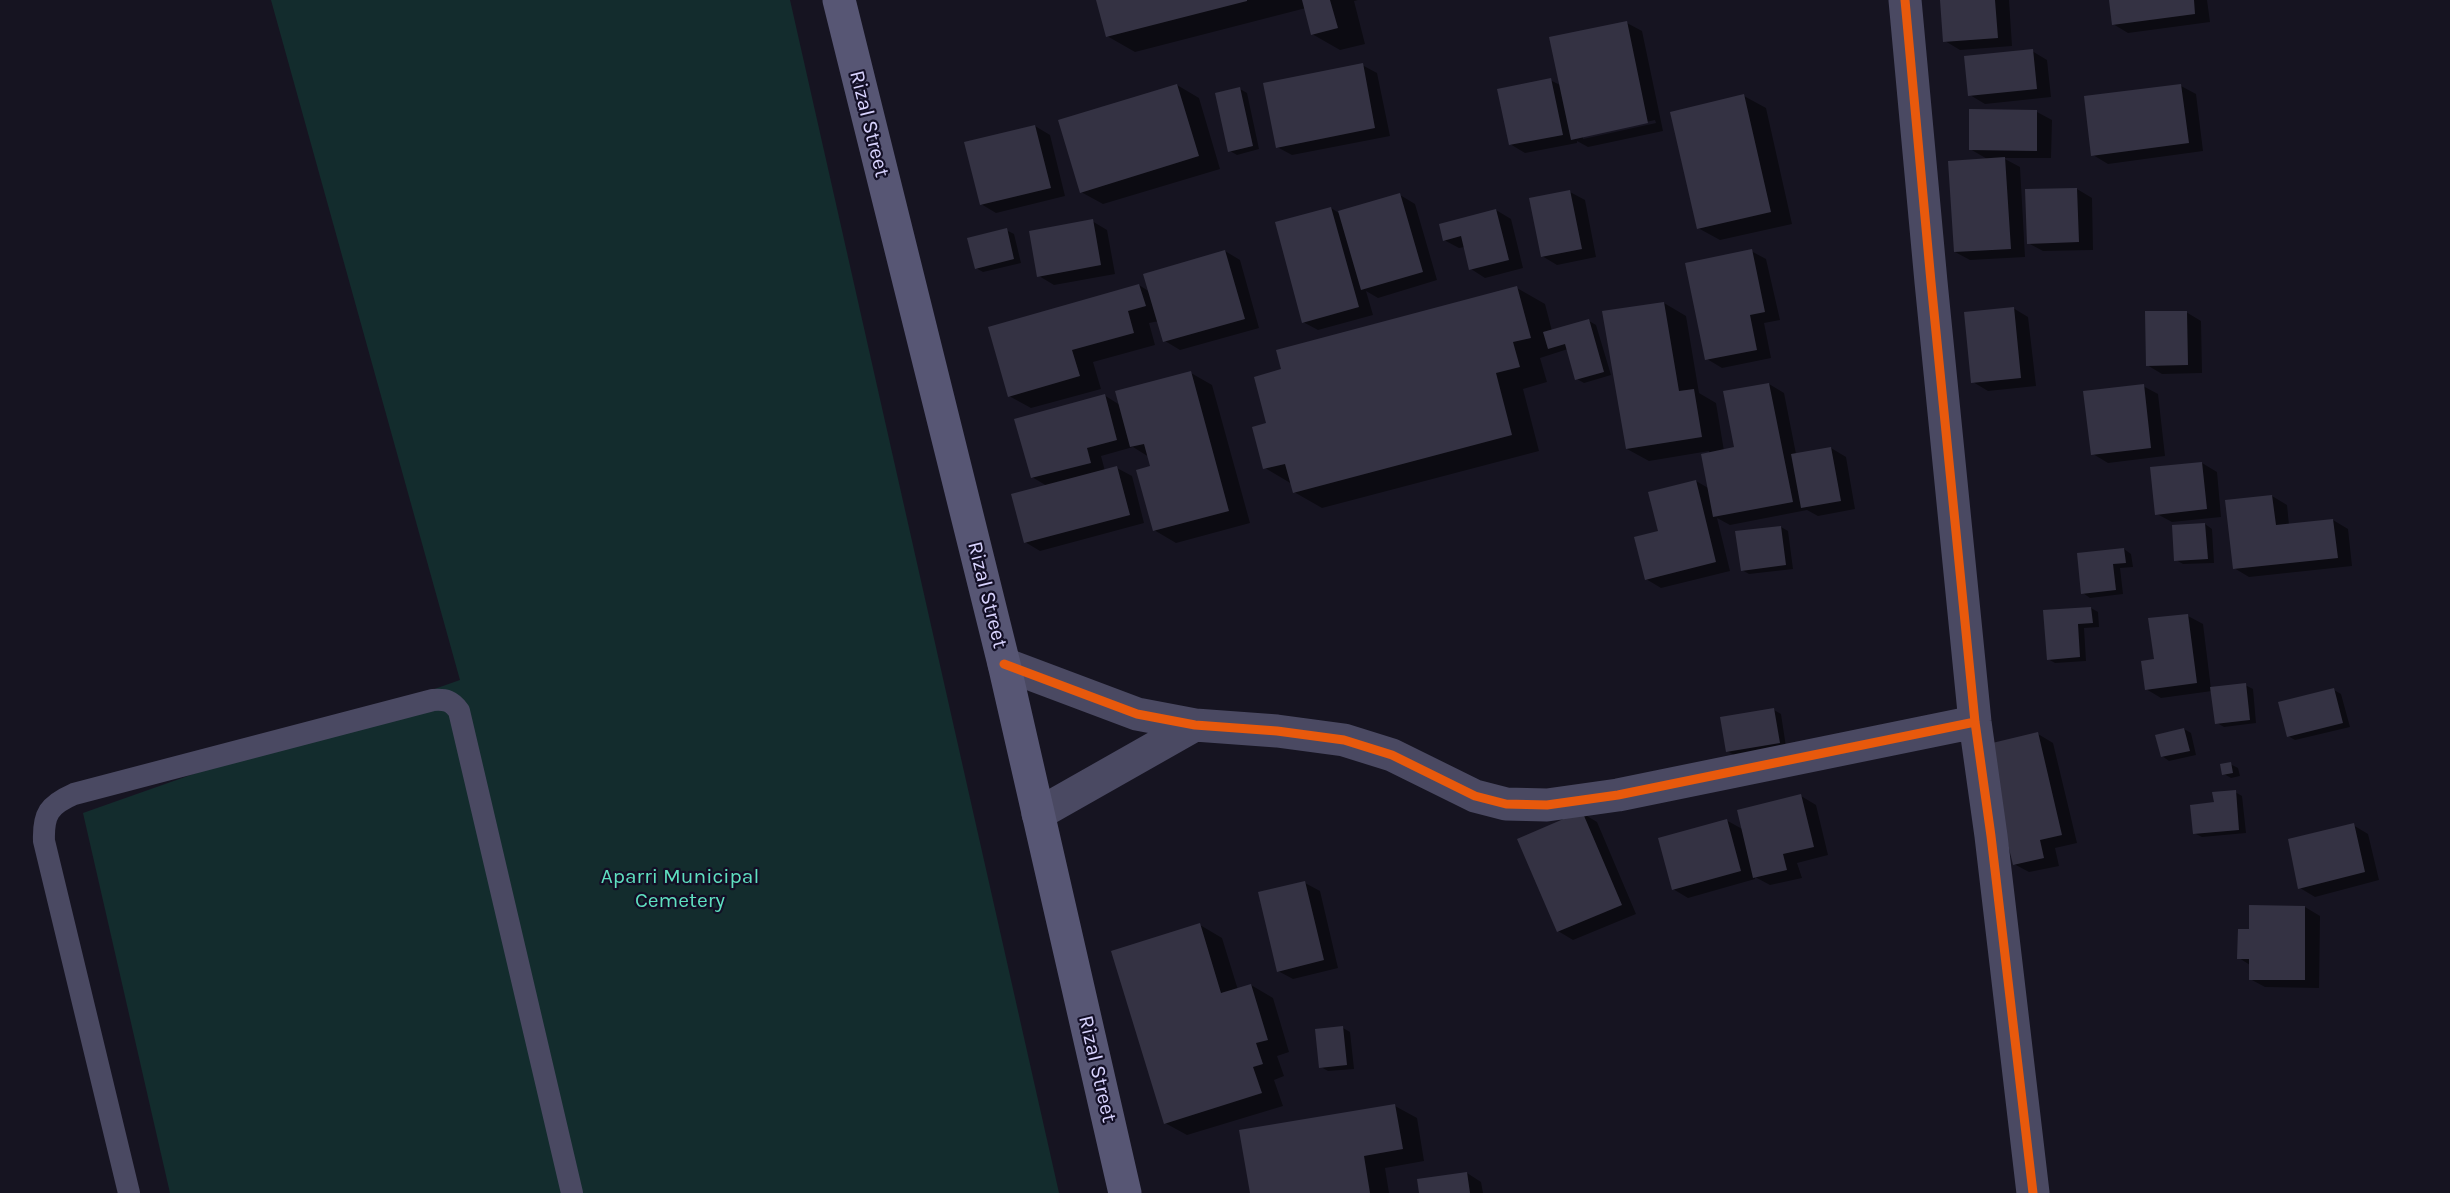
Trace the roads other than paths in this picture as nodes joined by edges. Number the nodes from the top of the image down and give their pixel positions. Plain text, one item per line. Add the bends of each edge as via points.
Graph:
1 (839, 0) edge
2 (1905, 0) edge
3 (1004, 664) junction
4 (1975, 722) junction
5 (1194, 725) junction
6 (1038, 814) junction
7 (129, 1193) edge
8 (572, 1193) edge
9 (1125, 1193) edge
10 (2033, 1193) edge

1 - 3 main road, Rizal Street
2 - 4 street
3 - 5 street via 1137,714
3 - 6 main road, Rizal Street
4 - 5 street via 1618,795 1547,805 1506,804 1475,796 1392,755 1344,740
4 - 10 street
5 - 6 street
6 - 9 main road, Rizal Street
7 - 8 lane via 44,841 48,814 74,794 442,699 459,711

